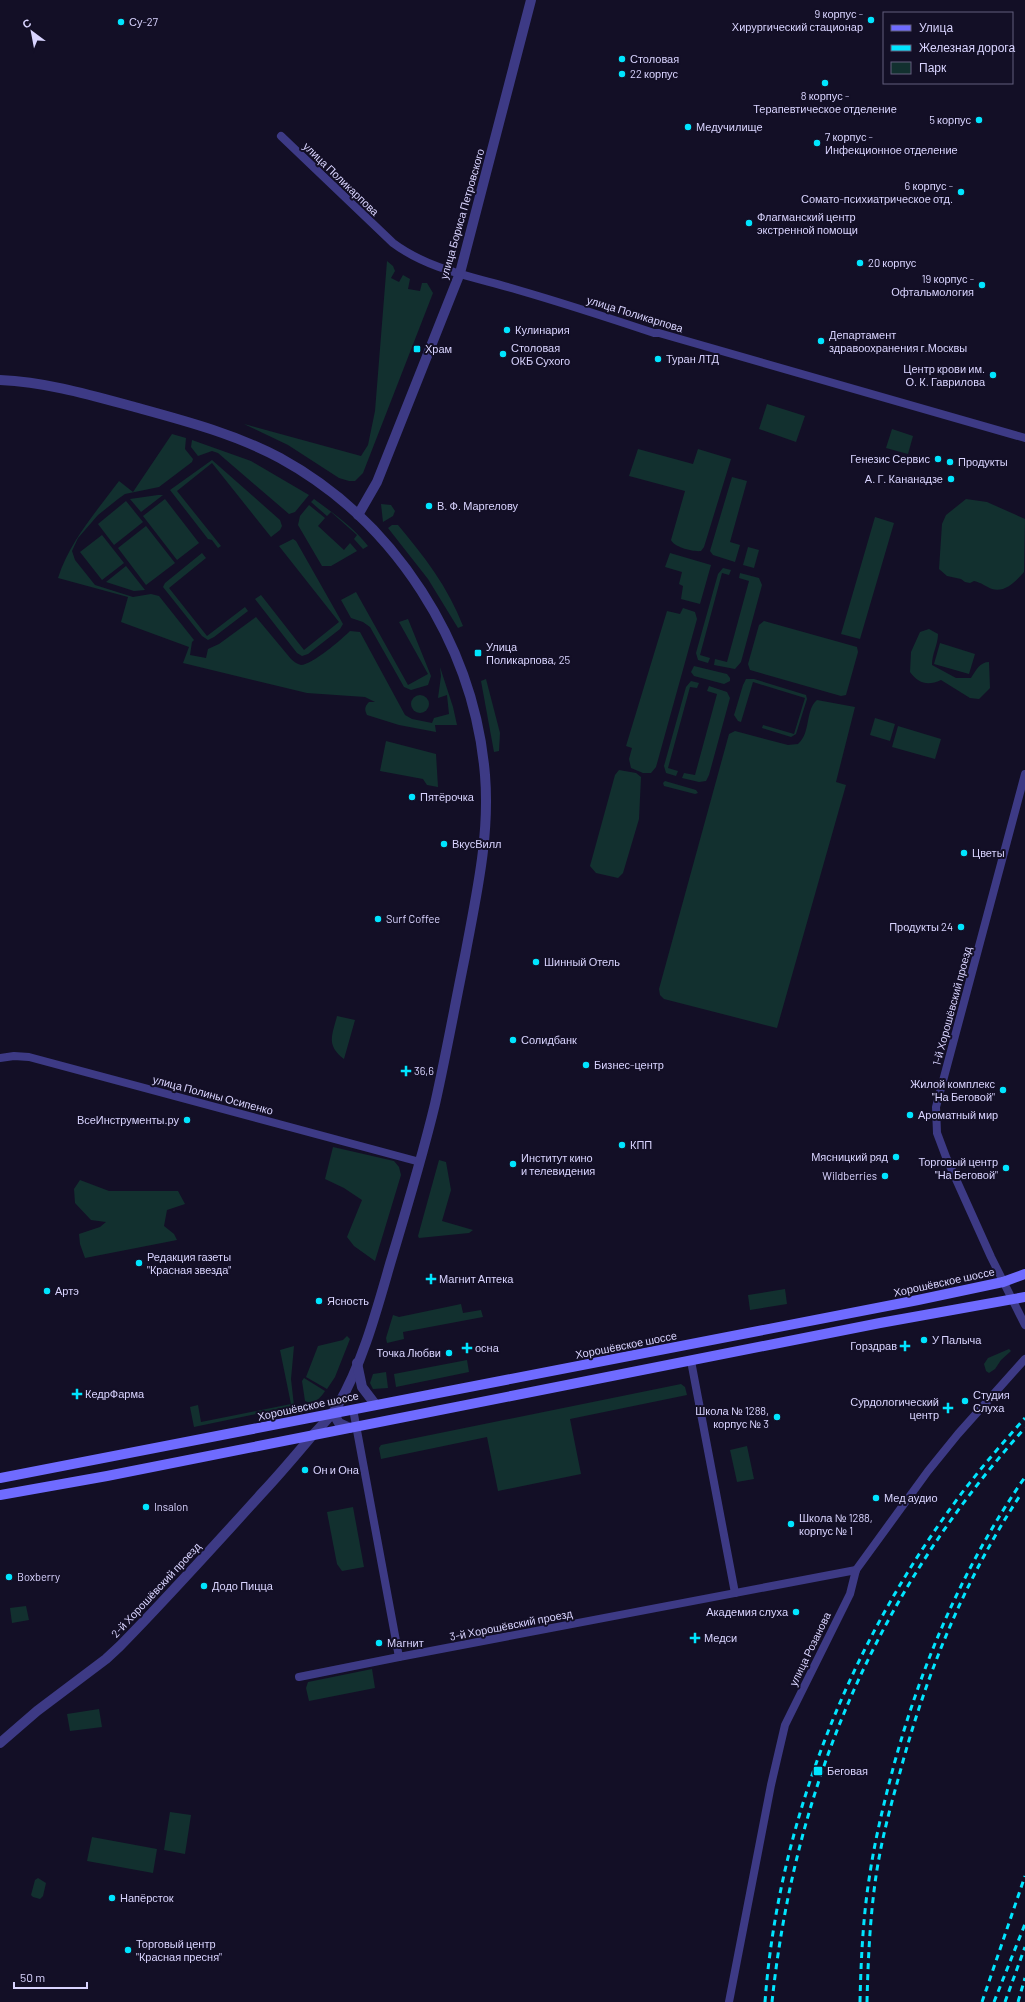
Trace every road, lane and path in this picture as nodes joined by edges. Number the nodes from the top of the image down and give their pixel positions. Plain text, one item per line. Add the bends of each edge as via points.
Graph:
1 (531, 0) edge
2 (281, 136) dead end
3 (460, 273) junction
4 (0, 380) edge
5 (1025, 438) edge
6 (358, 515) junction
7 (1025, 774) edge
8 (0, 1058) edge
9 (420, 1162) junction
10 (1025, 1274) edge
11 (1003, 1282) junction
12 (1025, 1297) edge
13 (1012, 1300) junction
14 (1025, 1324) edge
15 (1025, 1359) edge
16 (691, 1361) junction
17 (357, 1363) junction
18 (375, 1404) junction
19 (353, 1409) junction
20 (333, 1413) junction
21 (353, 1428) junction
22 (313, 1435) junction
23 (0, 1478) edge
24 (0, 1495) edge
25 (856, 1570) junction
26 (735, 1594) junction
27 (399, 1657) junction
28 (299, 1677) dead end
29 (0, 1743) edge
30 (729, 2002) edge

1 - 3 street, улица Бориса Петровского
2 - 3 street, улица Поликарпова via 393,243 429,264
3 - 5 street, улица Поликарпова via 654,333
3 - 6 street, улица Бориса Петровского via 377,482
4 - 6 street, 2-й Хорошёвский проезд via 18,380 63,388 188,421 232,436 292,466
6 - 9 street, 2-й Хорошёвский проезд via 400,560 441,624 471,702 485,772 486,814 482,866 440,1080
7 - 11 street, 1-й Хорошёвский проезд via 936,1107 937,1133
8 - 9 street, улица Полины Осипенко via 29,1057
9 - 17 street, 2-й Хорошёвский проезд via 379,1303
10 - 11 main road
11 - 13 street, Хорошёвское шоссе
11 - 18 main road, Хорошёвское шоссе
12 - 13 main road
13 - 14 street
13 - 16 main road via 880,1323
15 - 25 street, улица Розанова via 928,1471
16 - 21 main road
16 - 26 street
17 - 18 street via 362,1387
17 - 20 street, 2-й Хорошёвский проезд
18 - 19 main road, Хорошёвское шоссе
19 - 20 main road, Хорошёвское шоссе
19 - 21 street
20 - 21 street via 339,1423
20 - 22 street, 2-й Хорошёвский проезд
20 - 23 main road, Хорошёвское шоссе
21 - 22 main road
21 - 27 street
22 - 24 main road
22 - 29 street, 2-й Хорошёвский проезд via 120,1646
25 - 26 street, 3-й Хорошёвский проезд
25 - 30 street, улица Розанова via 850,1594 785,1725
26 - 27 street, 3-й Хорошёвский проезд
27 - 28 street, 3-й Хорошёвский проезд

